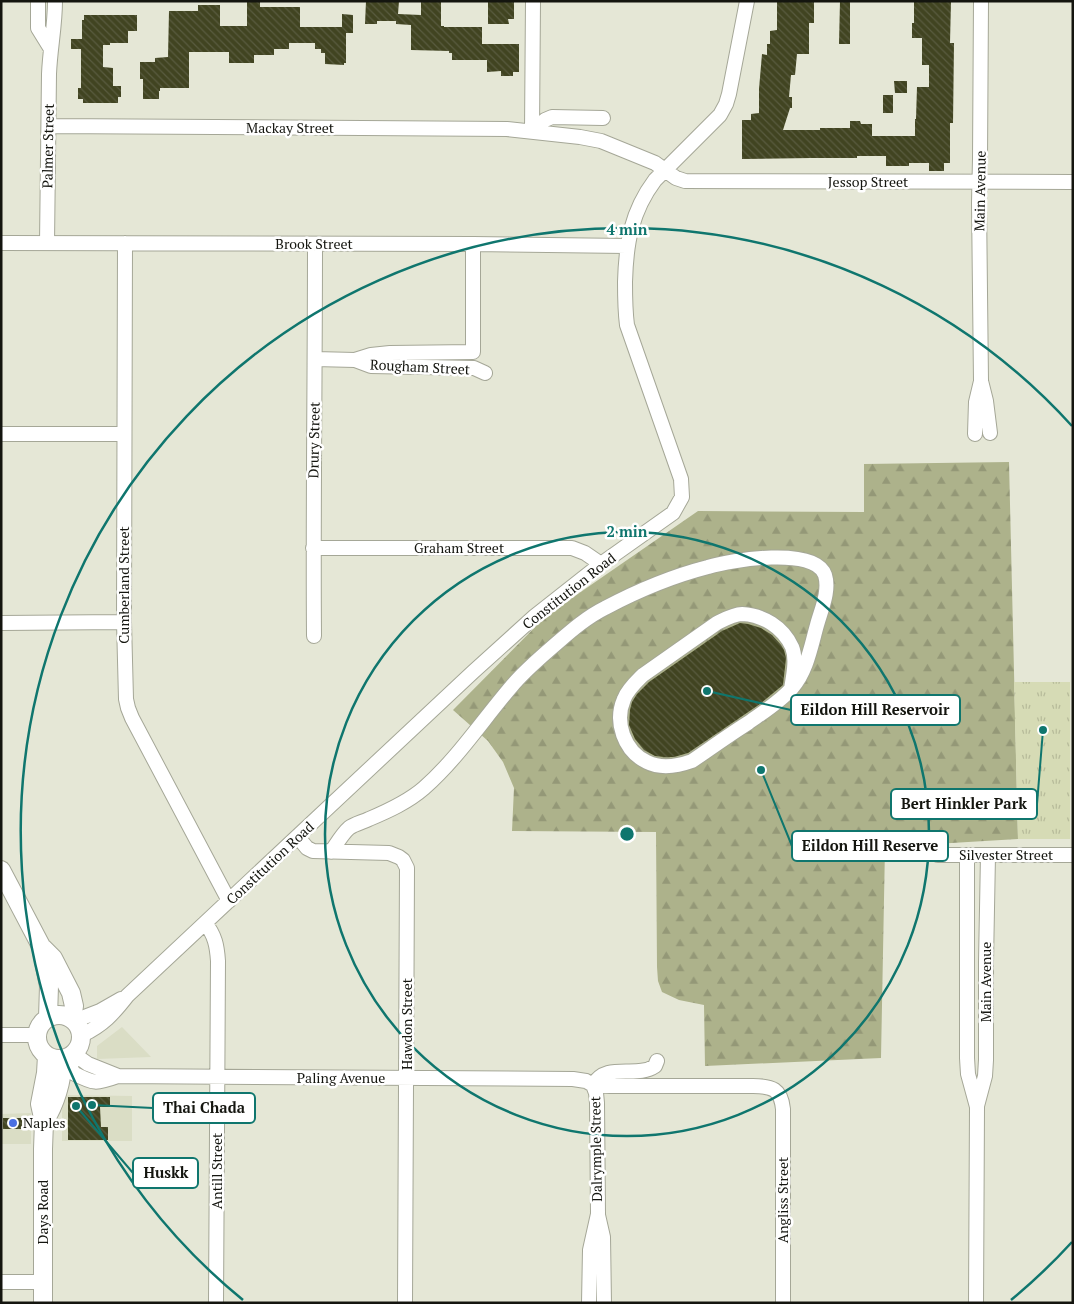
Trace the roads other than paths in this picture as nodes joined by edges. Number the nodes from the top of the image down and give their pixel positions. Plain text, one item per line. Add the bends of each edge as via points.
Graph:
1 (38, 1) edge
2 (55, 1) edge
3 (533, 1) edge
4 (747, 1) edge
5 (981, 1) edge
6 (51, 49) junction
7 (603, 118) dead end
8 (49, 126) junction
9 (532, 131) junction
10 (665, 170) junction
11 (980, 182) junction
12 (1073, 182) edge
13 (1, 243) edge
14 (48, 243) junction
15 (125, 244) junction
16 (315, 244) junction
17 (473, 244) junction
18 (627, 246) junction
19 (315, 359) junction
20 (981, 381) junction
21 (990, 433) dead end
22 (1, 434) edge
23 (124, 434) junction
24 (975, 434) dead end
25 (313, 548) junction
26 (601, 564) junction
27 (124, 622) junction
28 (1, 623) edge
29 (314, 636) dead end
30 (792, 648) junction
31 (809, 650) junction
32 (791, 689) junction
33 (298, 837) junction
34 (331, 852) junction
35 (967, 855) junction
36 (988, 855) junction
37 (1073, 855) edge
38 (938, 856) dead end
39 (1, 870) edge
40 (229, 901) junction
41 (205, 923) junction
42 (41, 946) junction
43 (48, 1018) junction
44 (76, 1025) junction
45 (1, 1035) edge
46 (37, 1035) junction
47 (63, 1057) junction
48 (657, 1061) dead end
49 (218, 1077) junction
50 (407, 1078) junction
51 (593, 1085) junction
52 (781, 1096) joint
53 (977, 1107) junction
54 (598, 1214) junction
55 (1, 1282) edge
56 (43, 1282) junction
57 (43, 1303) edge
58 (216, 1303) edge
59 (405, 1303) edge
60 (589, 1303) edge
61 (604, 1303) edge
62 (783, 1303) edge
63 (976, 1303) edge

1 - 6 street via 38,28
2 - 6 street, Palmer Street
3 - 9 street
4 - 10 street, Constitution Road via 726,104 711,126
5 - 11 street, Main Avenue
6 - 8 street, Palmer Street
7 - 9 street via 552,117
8 - 9 street, Mackay Street
8 - 14 street, Palmer Street
9 - 10 street, Mackay Street via 601,141
10 - 11 street, Jessop Street via 678,179 688,181
10 - 18 street, Constitution Road via 644,198
11 - 12 street, Jessop Street
11 - 20 street, Main Avenue
13 - 14 street, Brook Street
14 - 15 street, Brook Street
15 - 16 street, Brook Street
15 - 23 street, Cumberland Street
16 - 17 street, Brook Street
16 - 19 street, Drury Street
17 - 18 street, Brook Street
17 - 19 street, Rougham Street via 478,362 376,366 356,360
18 - 26 street, Constitution Road via 627,325 678,469 682,497 673,513
19 - 25 street, Drury Street
20 - 21 street, Main Avenue
20 - 24 street, Main Avenue via 976,402
22 - 23 street
23 - 27 street, Cumberland Street
25 - 26 street, Graham Street via 572,548
25 - 29 street, Drury Street
26 - 33 street, Constitution Road via 528,622
27 - 28 street
27 - 40 street, Cumberland Street via 128,708
30 - 31 street
30 - 32 street
30 - 32 street via 777,626 754,616 741,614 717,622 633,685 621,710 622,733 627,744 648,763 659,766 682,764 692,761 761,714
31 - 32 street via 800,677
31 - 34 street via 827,584 824,572 810,561 783,558 735,561 681,575 642,591 604,608 542,655 512,685 448,765 423,789 408,800 350,827
33 - 34 street, Hawdon Street via 307,848
33 - 40 street, Constitution Road
34 - 50 street, Hawdon Street via 395,854 407,868
35 - 36 street, Silvester Street
35 - 38 street, Silvester Street
35 - 53 street, Main Avenue via 967,1058
36 - 37 street, Silvester Street
36 - 53 street, Main Avenue via 986,1060
39 - 42 main road
40 - 41 street, Constitution Road
41 - 44 street, Constitution Road via 127,996
41 - 49 street, Antill Street via 218,950
42 - 43 main road via 49,986
42 - 44 main road via 65,978
43 - 44 main road via 60,1015
43 - 46 main road via 42,1022
44 - 47 main road via 81,1042 78,1049
45 - 46 street
46 - 47 main road via 39,1047
47 - 49 street, Paling Avenue via 118,1076
47 - 56 main road, Days Road via 62,1074 44,1122
48 - 51 street via 648,1070 606,1074
49 - 50 street, Paling Avenue
49 - 58 street, Antill Street
50 - 51 street, Paling Avenue via 573,1079
50 - 59 street, Hawdon Street
51 - 52 street, Paling Avenue via 763,1086 774,1089
51 - 54 street, Dalrymple Street via 598,1103
52 - 62 street, Angliss Street
53 - 63 street, Main Avenue
54 - 60 street, Dalrymple Street via 590,1250
54 - 61 street, Dalrymple Street via 603,1237
55 - 56 street
56 - 57 main road, Days Road

